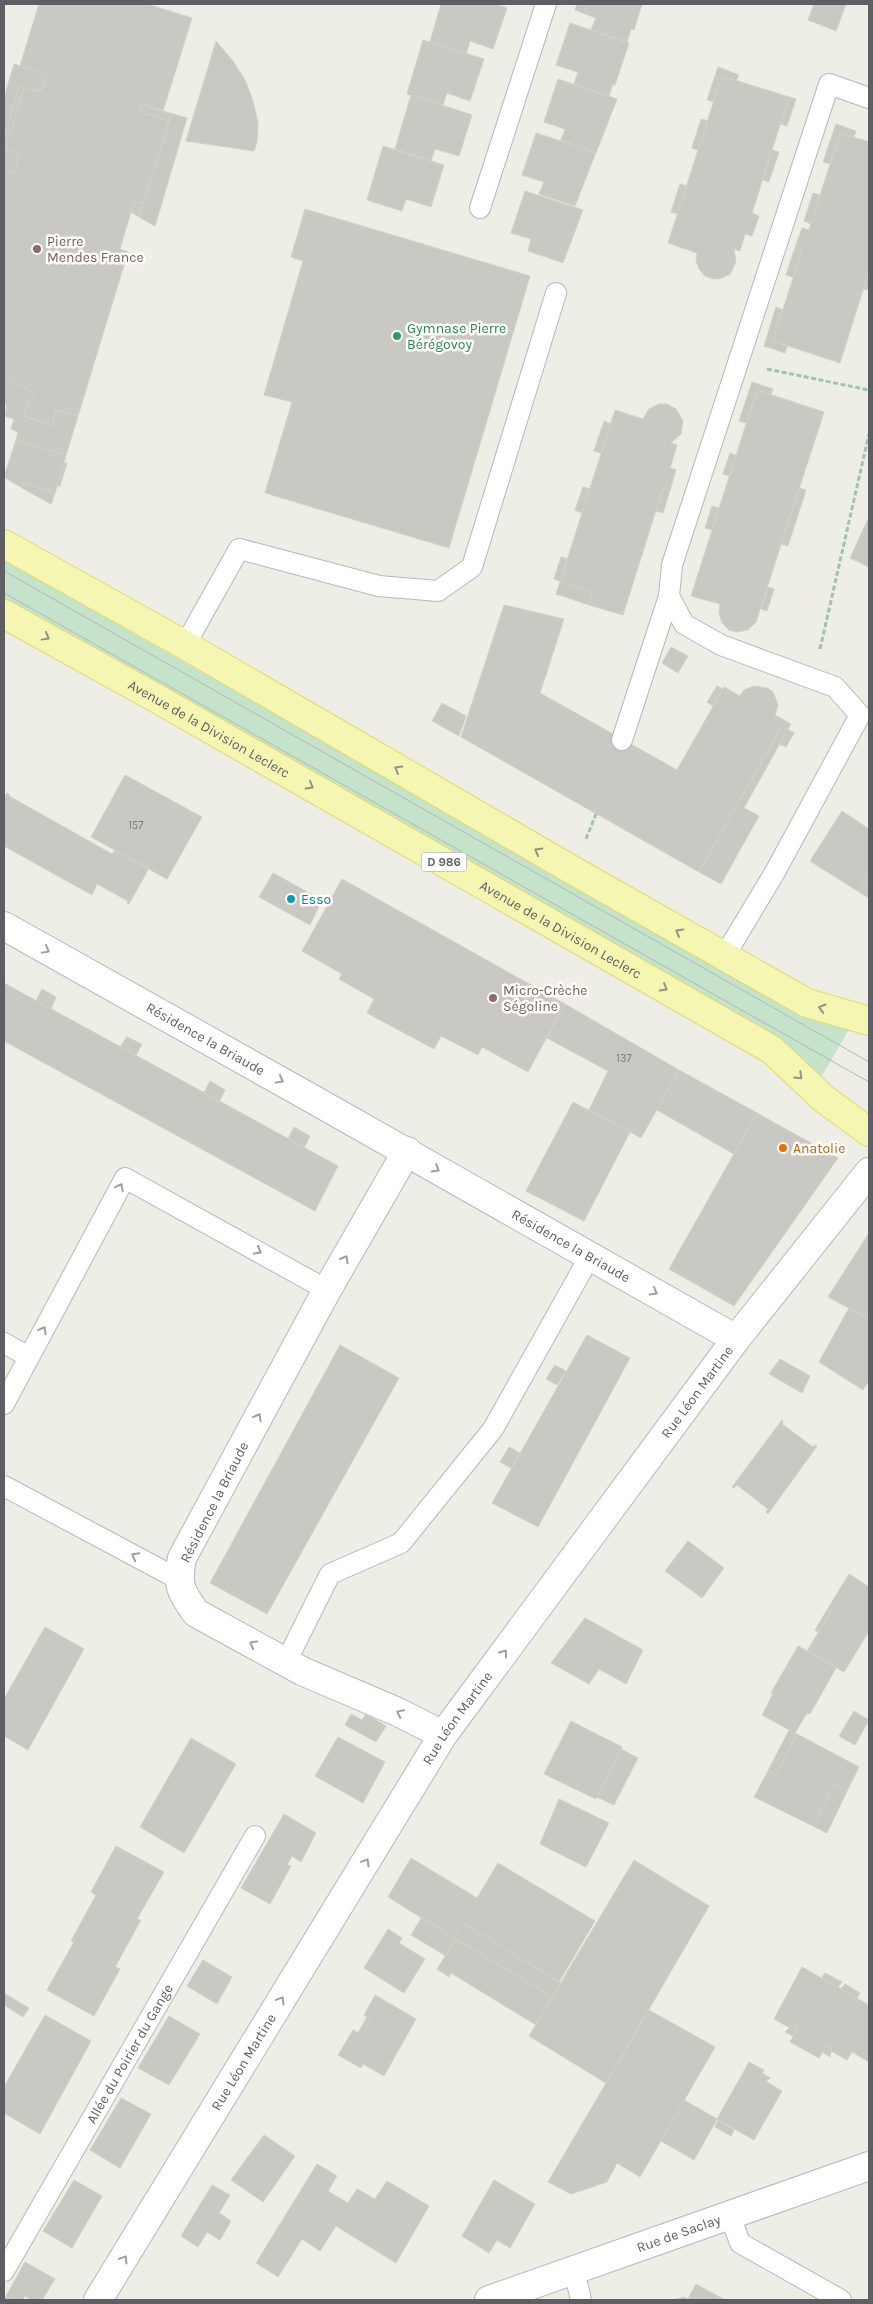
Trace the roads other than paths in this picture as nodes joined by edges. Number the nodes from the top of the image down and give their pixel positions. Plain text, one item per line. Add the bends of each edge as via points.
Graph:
1 (546, 4) edge
2 (869, 98) edge
3 (480, 208) dead end
4 (556, 292) dead end
5 (4, 544) edge
6 (669, 596) junction
7 (4, 614) edge
8 (185, 645) junction
9 (622, 740) dead end
10 (4, 926) edge
11 (724, 957) junction
12 (869, 1021) edge
13 (869, 1132) edge
14 (407, 1151) junction
15 (869, 1172) edge
16 (590, 1256) junction
17 (327, 1290) junction
18 (736, 1339) junction
19 (4, 1343) edge
20 (29, 1357) junction
21 (4, 1404) edge
22 (4, 1486) edge
23 (178, 1579) junction
24 (286, 1662) junction
25 (443, 1735) junction
26 (255, 1836) dead end
27 (869, 2166) edge
28 (730, 2215) junction
29 (574, 2270) junction
30 (4, 2271) edge
31 (98, 2300) edge
32 (489, 2300) edge
33 (581, 2300) edge
34 (840, 2300) edge

1 - 3 lane
2 - 6 lane via 829,84 672,566
4 - 8 lane via 472,568 438,591 418,590 379,586 238,549
5 - 8 main road
6 - 9 lane
6 - 11 lane via 684,624 721,646 835,688 860,716 775,872
7 -> 13 main road, Avenue de la Division Leclerc / D 986 via 772,1050 824,1100
11 -> 8 main road
10 -> 14 street, Résidence la Briaude
12 -> 11 main road via 807,1003
14 -> 16 street, Résidence la Briaude
17 -> 14 street, Résidence la Briaude
15 - 18 street, Rue Léon Martine
16 -> 18 street, Résidence la Briaude
16 - 24 lane via 493,1429 401,1543 330,1574
20 -> 17 lane via 125,1178
23 -> 17 street, Résidence la Briaude via 182,1558
25 -> 18 street, Rue Léon Martine
19 - 20 lane
20 - 21 lane
23 -> 22 lane
24 -> 23 street, Résidence la Briaude via 196,1613 185,1598
25 -> 24 street, Résidence la Briaude
31 -> 25 street, Rue Léon Martine
26 - 30 lane, Allée du Poirier du Gange
27 - 28 street, Rue de Saclay
28 - 29 street, Rue de Saclay
28 - 34 lane via 740,2243
29 - 32 street, Rue de Saclay
29 - 33 lane

